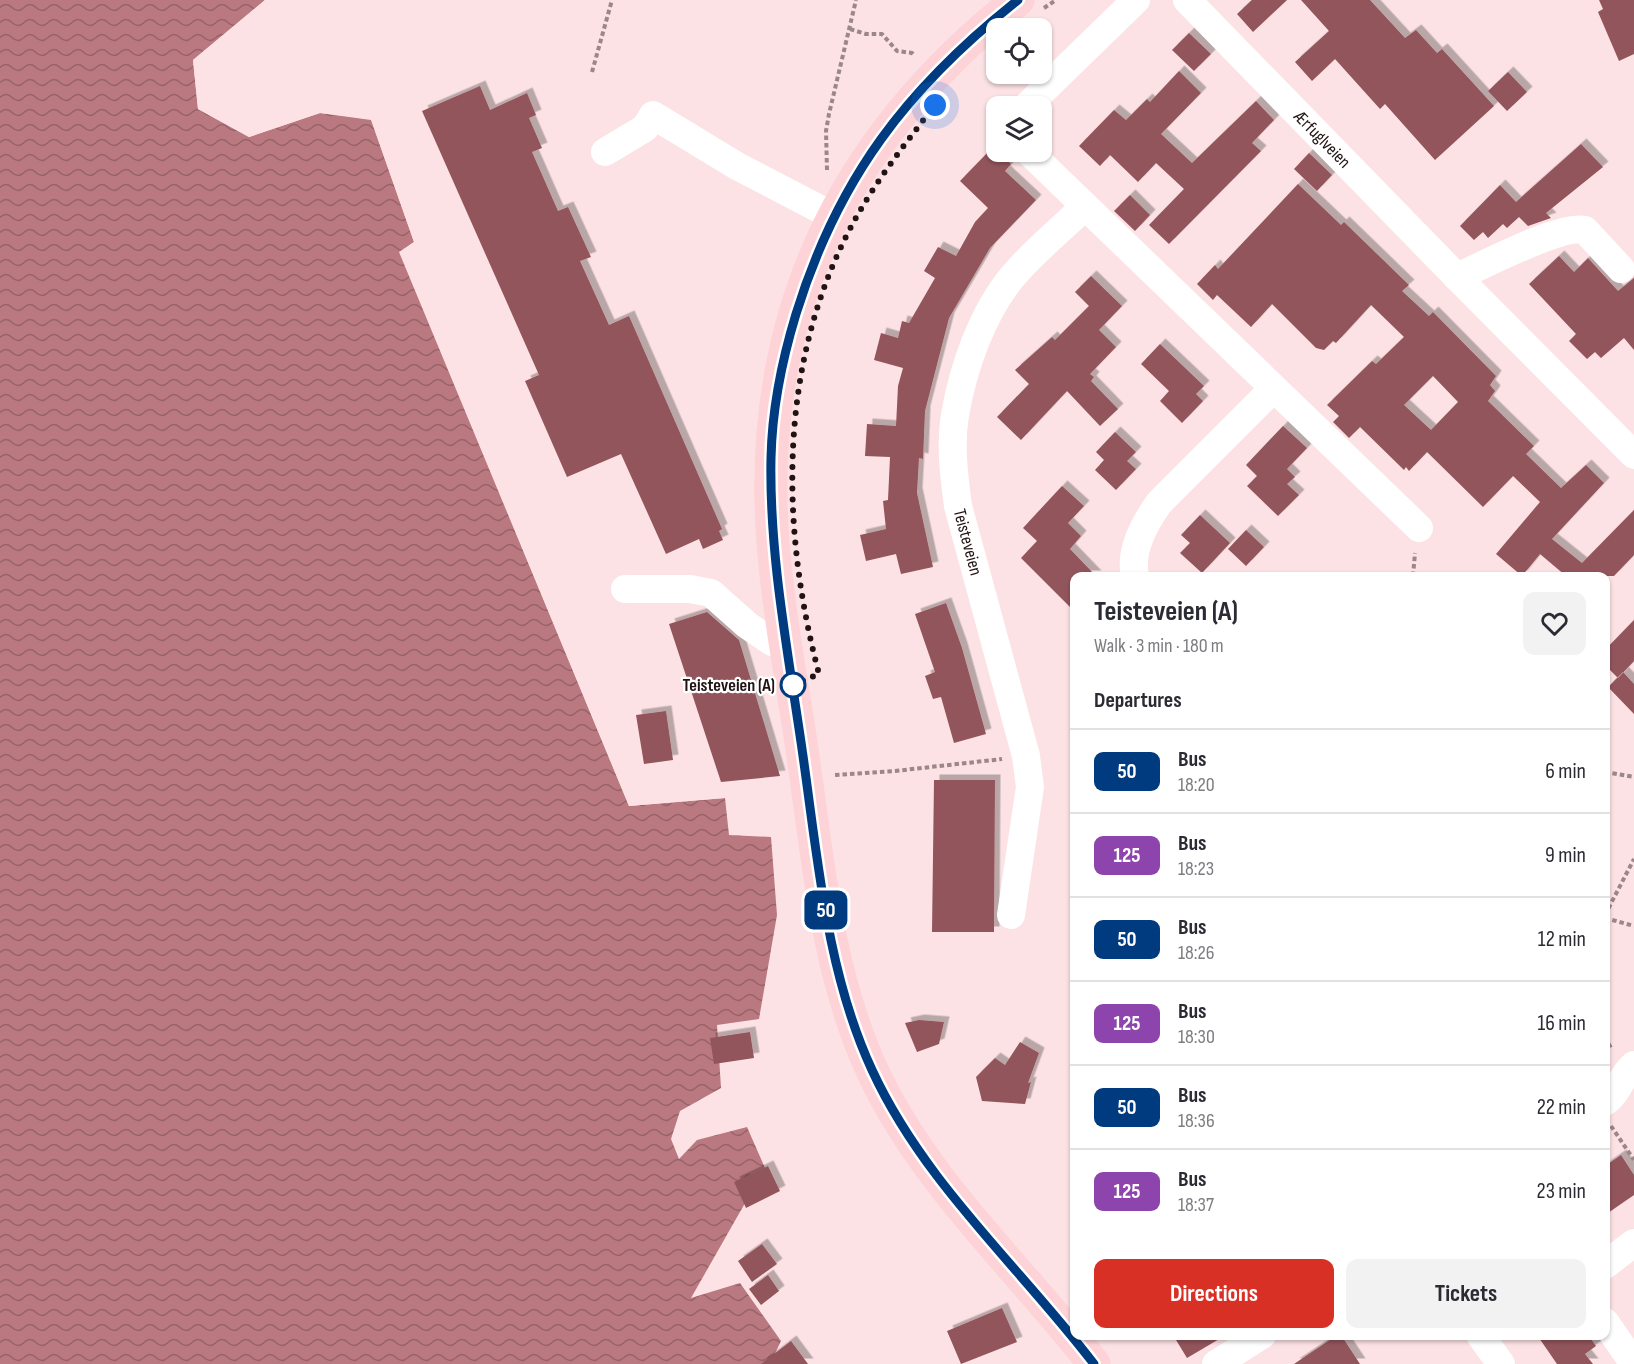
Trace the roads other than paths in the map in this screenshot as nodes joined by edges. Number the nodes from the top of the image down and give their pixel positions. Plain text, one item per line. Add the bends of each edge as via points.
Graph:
1 (1018, 0) edge
2 (1136, 0) edge
3 (1186, 0) edge
4 (1038, 96) edge
5 (605, 152) dead end
6 (1039, 162) edge
7 (1085, 206) junction
8 (832, 216) junction
9 (1621, 269) dead end
10 (1456, 278) junction
11 (1273, 388) junction
12 (1634, 455) edge
13 (1419, 528) dead end
14 (1135, 572) edge
15 (625, 588) dead end
16 (787, 643) junction
17 (1011, 915) dead end
18 (1634, 1065) edge
19 (1615, 1104) edge
20 (1634, 1243) edge
21 (1610, 1261) edge
22 (1610, 1329) edge
23 (1070, 1335) edge
24 (1074, 1340) edge
25 (1484, 1340) edge
26 (1254, 1344) edge
27 (1094, 1364) edge
28 (1216, 1364) edge
29 (1501, 1364) edge
30 (1634, 1364) edge

1 - 8 main road via 946,62 909,101 879,140
2 - 4 street
3 - 10 street, Ærfuglveien
5 - 8 street via 645,128 653,115 737,166
6 - 7 street
7 - 11 street
7 - 17 street, Teisteveien via 1012,276 990,311 970,359 955,415 953,466 958,506 1026,756 1030,787
8 - 16 main road via 792,327 777,396 771,508
9 - 10 street via 1585,230 1577,228
10 - 12 street, Ærfuglveien
11 - 13 street
11 - 14 street via 1159,503 1141,533 1135,552
15 - 16 street via 711,593 772,642
16 - 23 main road via 830,934 871,1069 931,1168
18 - 19 street via 1626,1072
20 - 21 street
22 - 30 street
24 - 27 main road
25 - 29 street
26 - 28 street

